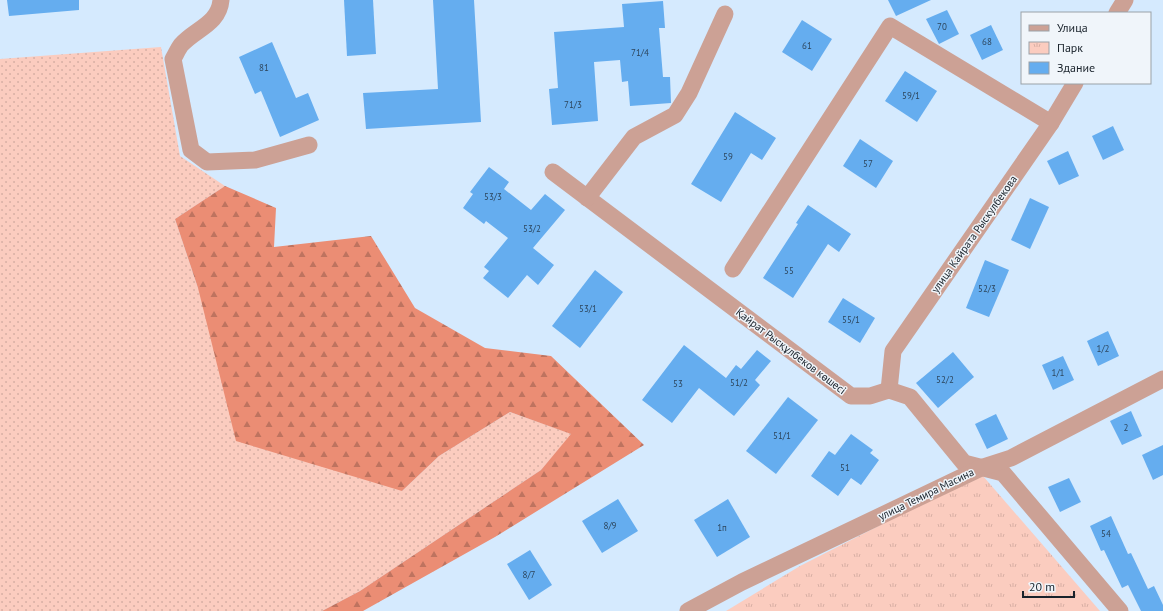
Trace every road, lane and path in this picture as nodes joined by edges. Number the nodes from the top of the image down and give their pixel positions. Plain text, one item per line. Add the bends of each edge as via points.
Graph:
1 (222, 0) edge
2 (1125, 0) edge
3 (1118, 12) edge
4 (725, 14) dead end
5 (1074, 84) edge
6 (1051, 123) junction
7 (309, 145) dead end
8 (553, 172) dead end
9 (587, 198) junction
10 (733, 269) dead end
11 (1163, 379) edge
12 (889, 390) junction
13 (983, 467) junction
14 (688, 611) edge
15 (1120, 611) edge

1 - 7 street via 221,7 210,23 182,45 173,59 191,150 207,162 255,160
2 - 3 street
4 - 9 street via 689,93 675,115 634,137
5 - 6 street, улица Кайрата Рыскулбекова
6 - 10 street via 890,26
6 - 12 street, улица Кайрата Рыскулбекова via 893,351
8 - 9 street, Қайрат Рысқұлбеков көшесі
9 - 12 street, Қайрат Рысқұлбеков көшесі via 851,396 870,396
11 - 13 street, улица Темира Масина via 1011,458
12 - 13 street via 910,396 964,463
13 - 14 street, улица Темира Масина via 742,582
13 - 15 street via 1003,473

